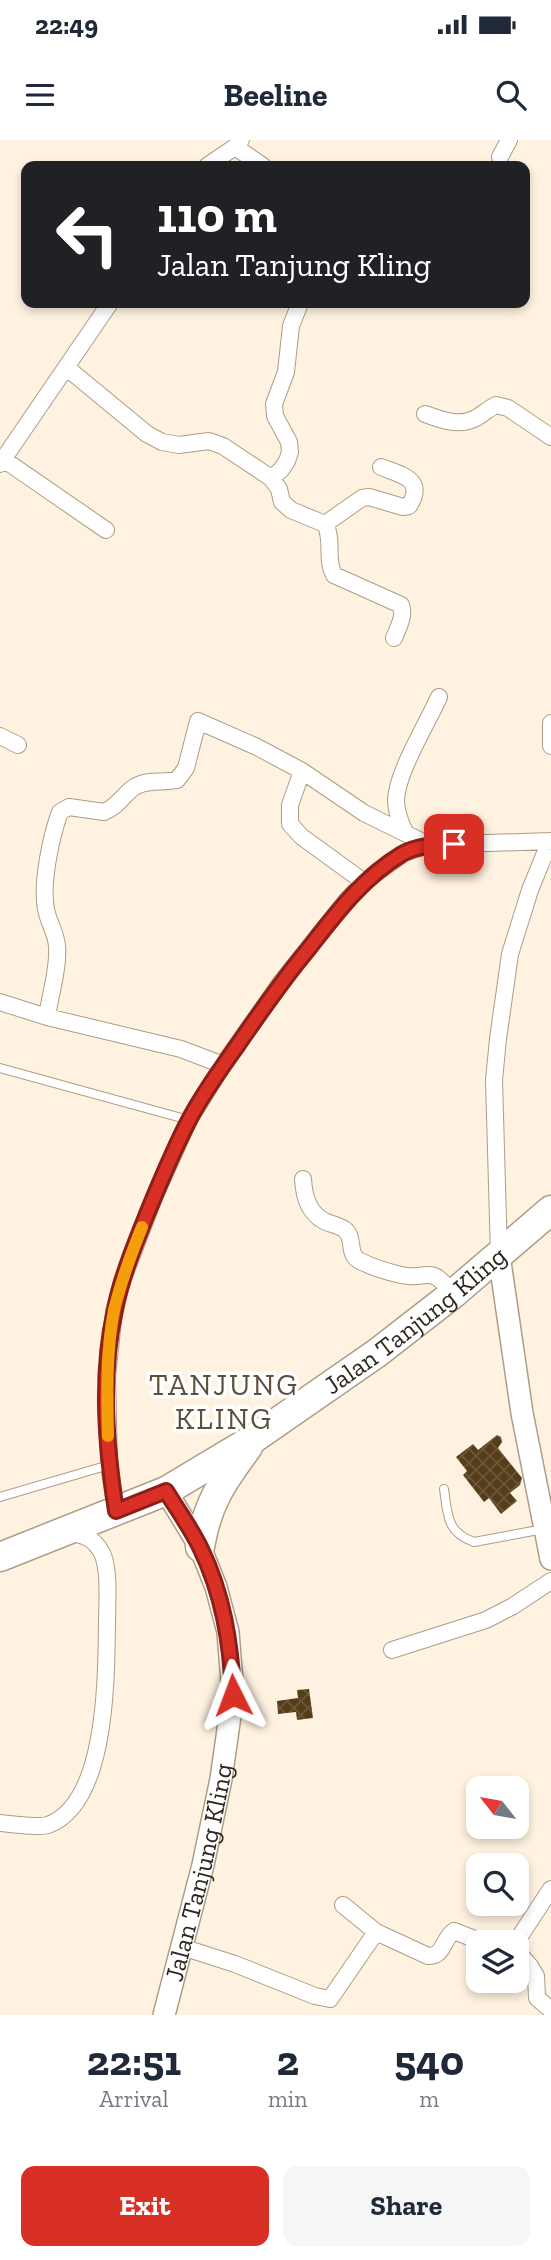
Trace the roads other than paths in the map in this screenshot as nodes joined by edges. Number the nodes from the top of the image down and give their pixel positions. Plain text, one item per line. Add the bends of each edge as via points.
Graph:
1 (509, 140) edge
2 (238, 144) edge
3 (500, 157) dead end
4 (214, 161) edge
5 (257, 161) edge
6 (107, 308) edge
7 (298, 308) edge
8 (67, 368) junction
9 (425, 414) dead end
10 (551, 437) edge
11 (2, 461) edge
12 (381, 467) dead end
13 (271, 478) junction
14 (326, 524) junction
15 (106, 530) dead end
16 (394, 638) dead end
17 (439, 697) dead end
18 (551, 723) edge
19 (0, 736) edge
20 (18, 746) dead end
21 (551, 746) edge
22 (302, 771) junction
23 (405, 832) junction
24 (550, 841) edge
25 (429, 845) junction
26 (364, 882) junction
27 (0, 1002) edge
28 (47, 1017) junction
29 (223, 1065) junction
30 (0, 1068) edge
31 (188, 1120) junction
32 (303, 1179) dead end
33 (551, 1210) edge
34 (499, 1255) junction
35 (453, 1294) junction
36 (253, 1439) junction
37 (109, 1465) junction
38 (444, 1489) dead end
39 (166, 1491) junction
40 (0, 1497) edge
41 (116, 1511) junction
42 (544, 1529) junction
43 (66, 1532) junction
44 (200, 1547) junction
45 (0, 1557) edge
46 (551, 1559) edge
47 (551, 1581) edge
48 (392, 1650) dead end
49 (0, 1824) edge
50 (551, 1889) edge
51 (343, 1905) dead end
52 (524, 1930) edge
53 (376, 1932) junction
54 (466, 1937) edge
55 (182, 1947) junction
56 (529, 1965) edge
57 (551, 2010) edge
58 (164, 2015) edge

1 - 3 street
2 - 4 street
2 - 5 street
6 - 8 street
7 - 13 street via 291,326 286,372 274,404 290,452
8 - 11 street
8 - 13 street via 147,434 179,445 209,441
9 - 10 street via 460,423 496,405
11 - 15 street
12 - 14 street via 412,481 415,493 409,506 362,498
13 - 14 street via 287,507
14 - 16 street via 332,572 401,605
17 - 23 street via 399,784 398,816
18 - 21 street
19 - 20 street
22 - 23 street via 364,813
22 - 26 street via 290,805 290,824
22 - 28 street via 198,721 186,768 177,780 134,787 104,812 69,807 60,812 44,893 58,949
23 - 25 street
24 - 25 street
24 - 34 street via 510,954 498,1039 494,1080
25 - 26 street via 404,853
26 - 29 street via 282,981
27 - 28 street
28 - 29 street via 181,1049
29 - 31 street
30 - 31 lane
31 - 37 street via 136,1241 114,1311 107,1377
32 - 35 street via 314,1213 346,1230 355,1258 404,1276 429,1274
33 - 34 highway, Jalan Tanjung Kling
34 - 35 highway, Jalan Tanjung Kling
34 - 42 street
35 - 36 highway, Jalan Tanjung Kling
36 - 39 highway, Jalan Tanjung Kling
36 - 44 highway via 213,1500
37 - 40 lane
37 - 41 street
38 - 42 lane via 452,1526 474,1542
39 - 41 highway, Jalan Tanjung Kling
39 - 44 street, Jalan Tanjung Kling
41 - 43 highway, Jalan Tanjung Kling
42 - 46 street
43 - 45 highway, Jalan Tanjung Kling
43 - 49 street via 84,1534 105,1559 106,1670 101,1732 89,1776 72,1809 47,1825
44 - 55 street, Jalan Tanjung Kling via 228,1632 233,1695 221,1779
47 - 48 street via 486,1620
50 - 52 street
51 - 53 street
53 - 54 street via 428,1956 434,1956 451,1933
53 - 55 street via 330,1999
55 - 58 street, Jalan Tanjung Kling
56 - 57 street via 536,1976 537,1998

